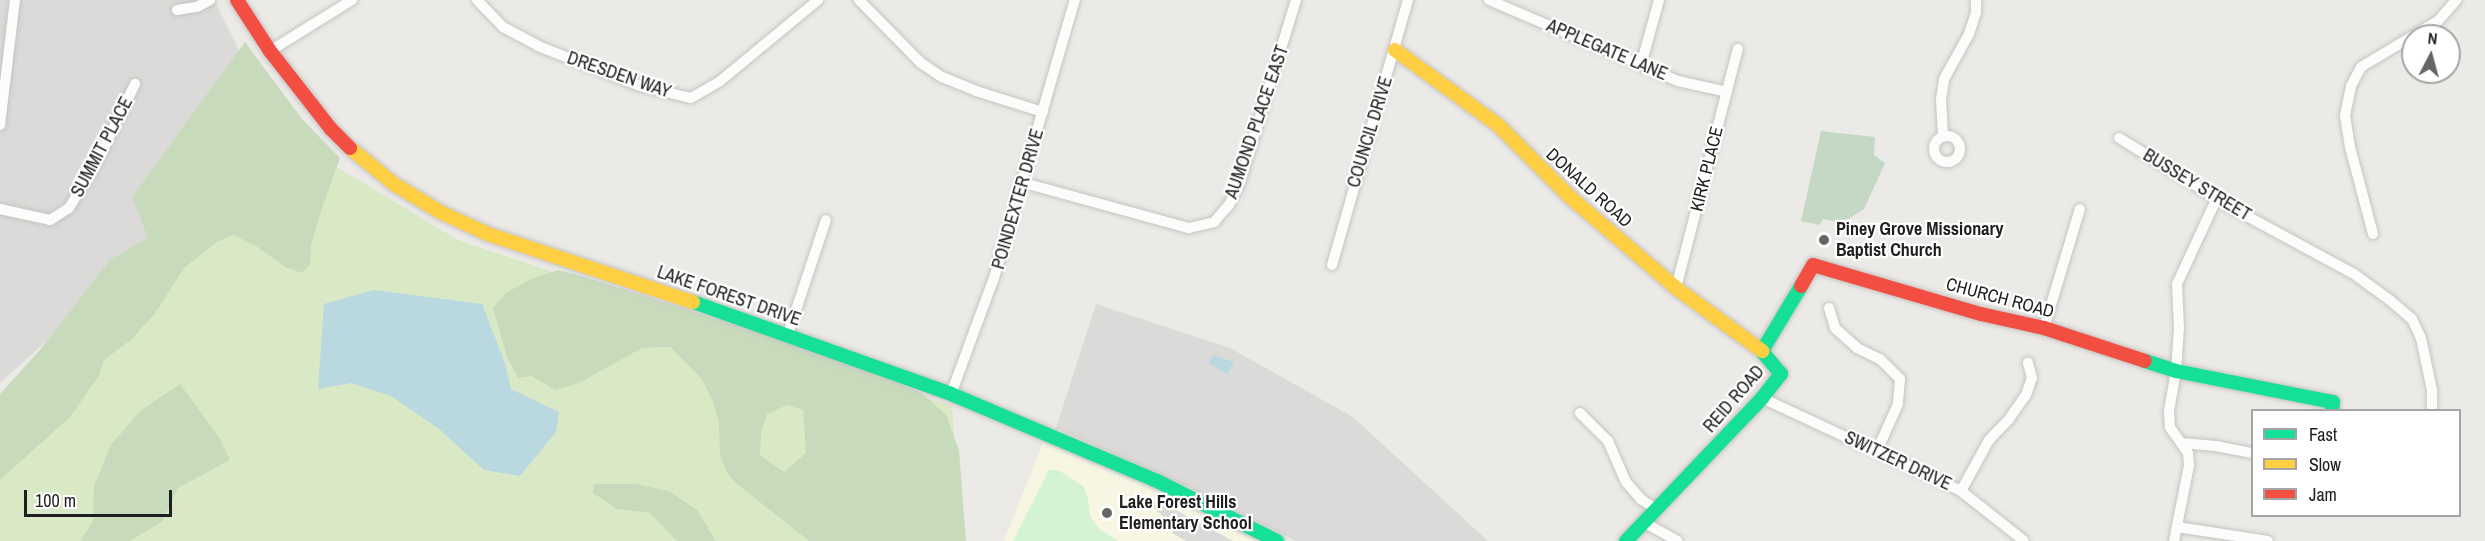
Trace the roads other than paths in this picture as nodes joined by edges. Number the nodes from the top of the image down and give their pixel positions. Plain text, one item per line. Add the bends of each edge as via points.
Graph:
1 (15, 0) edge
2 (210, 0) edge
3 (237, 0) edge
4 (352, 0) edge
5 (477, 0) edge
6 (818, 0) edge
7 (859, 0) edge
8 (1074, 0) edge
9 (1296, 0) edge
10 (1408, 0) edge
11 (1489, 0) edge
12 (1659, 0) edge
13 (1976, 0) edge
14 (2456, 0) edge
15 (177, 10) dead end
16 (1738, 49) dead end
17 (1395, 50) junction
18 (270, 51) junction
19 (1641, 65) junction
20 (135, 84) dead end
21 (1727, 92) junction
22 (1043, 112) junction
23 (0, 125) edge
24 (1943, 137) dead end
25 (2119, 138) dead end
26 (1024, 183) junction
27 (2217, 198) junction
28 (0, 208) edge
29 (2080, 209) dead end
30 (826, 220) dead end
31 (2373, 234) dead end
32 (1332, 265) dead end
33 (1813, 265) joint
34 (1676, 288) junction
35 (1829, 308) dead end
36 (2044, 327) junction
37 (788, 334) junction
38 (1762, 351) junction
39 (2028, 363) dead end
40 (2176, 371) junction
41 (951, 394) junction
42 (1762, 398) junction
43 (2332, 409) edge
44 (2432, 409) edge
45 (1580, 413) dead end
46 (2181, 443) junction
47 (1877, 451) junction
48 (2251, 453) edge
49 (1961, 491) junction
50 (1657, 510) junction
51 (1645, 523) junction
52 (2177, 527) junction
53 (1277, 541) edge
54 (1626, 541) edge
55 (1677, 541) edge
56 (2024, 541) edge
57 (2174, 541) edge
58 (2268, 541) edge

1 - 23 street
2 - 15 street
3 - 18 street, LAKE FOREST DRIVE
4 - 18 street
5 - 6 street, DRESDEN WAY via 503,27 538,46 640,86 691,98 719,82
7 - 22 street via 921,63 942,77
8 - 22 street, POINDEXTER DRIVE
9 - 26 street, AUMOND PLACE EAST via 1240,182 1229,206 1215,222 1189,228
10 - 17 street, COUNCIL DRIVE
11 - 19 street, APPLEGATE LANE
12 - 19 street
13 - 24 street via 1969,34 1944,80
14 - 31 street via 2438,21 2361,67 2351,86 2346,125
16 - 21 street, KIRK PLACE
17 - 32 street, COUNCIL DRIVE
17 - 34 street, DONALD ROAD via 1498,125 1570,198
18 - 37 street, LAKE FOREST DRIVE via 325,122 359,156 440,213 488,234
19 - 21 street, APPLEGATE LANE via 1678,81
20 - 28 street, SUMMIT PLACE via 97,162 69,208 50,220
21 - 34 street, KIRK PLACE
22 - 26 street, POINDEXTER DRIVE
25 - 27 street, BUSSEY STREET
26 - 41 street, POINDEXTER DRIVE
27 - 40 street via 2177,284
27 - 44 street, BUSSEY STREET via 2354,274 2412,319 2427,357
29 - 36 street
30 - 37 street
33 - 36 street, CHURCH ROAD via 1982,314
33 - 38 street, REID ROAD
34 - 38 street, DONALD ROAD
35 - 47 street via 1835,328 1900,379 1898,404
36 - 40 street, CHURCH ROAD
37 - 41 street, LAKE FOREST DRIVE
38 - 42 street, REID ROAD via 1781,374
39 - 49 street via 2032,378 2026,395 1989,440
40 - 43 street, CHURCH ROAD via 2332,402
40 - 46 street via 2170,427
41 - 53 street, LAKE FOREST DRIVE via 1159,482
42 - 47 street, SWITZER DRIVE
42 - 50 street, REID ROAD
45 - 50 street via 1608,441 1626,482
46 - 48 street
46 - 52 street via 2188,453 2189,465
47 - 49 street, SWITZER DRIVE
49 - 56 street, SWITZER DRIVE
50 - 51 street, REID ROAD
51 - 54 street, REID ROAD
51 - 55 street
52 - 57 street
52 - 58 street

